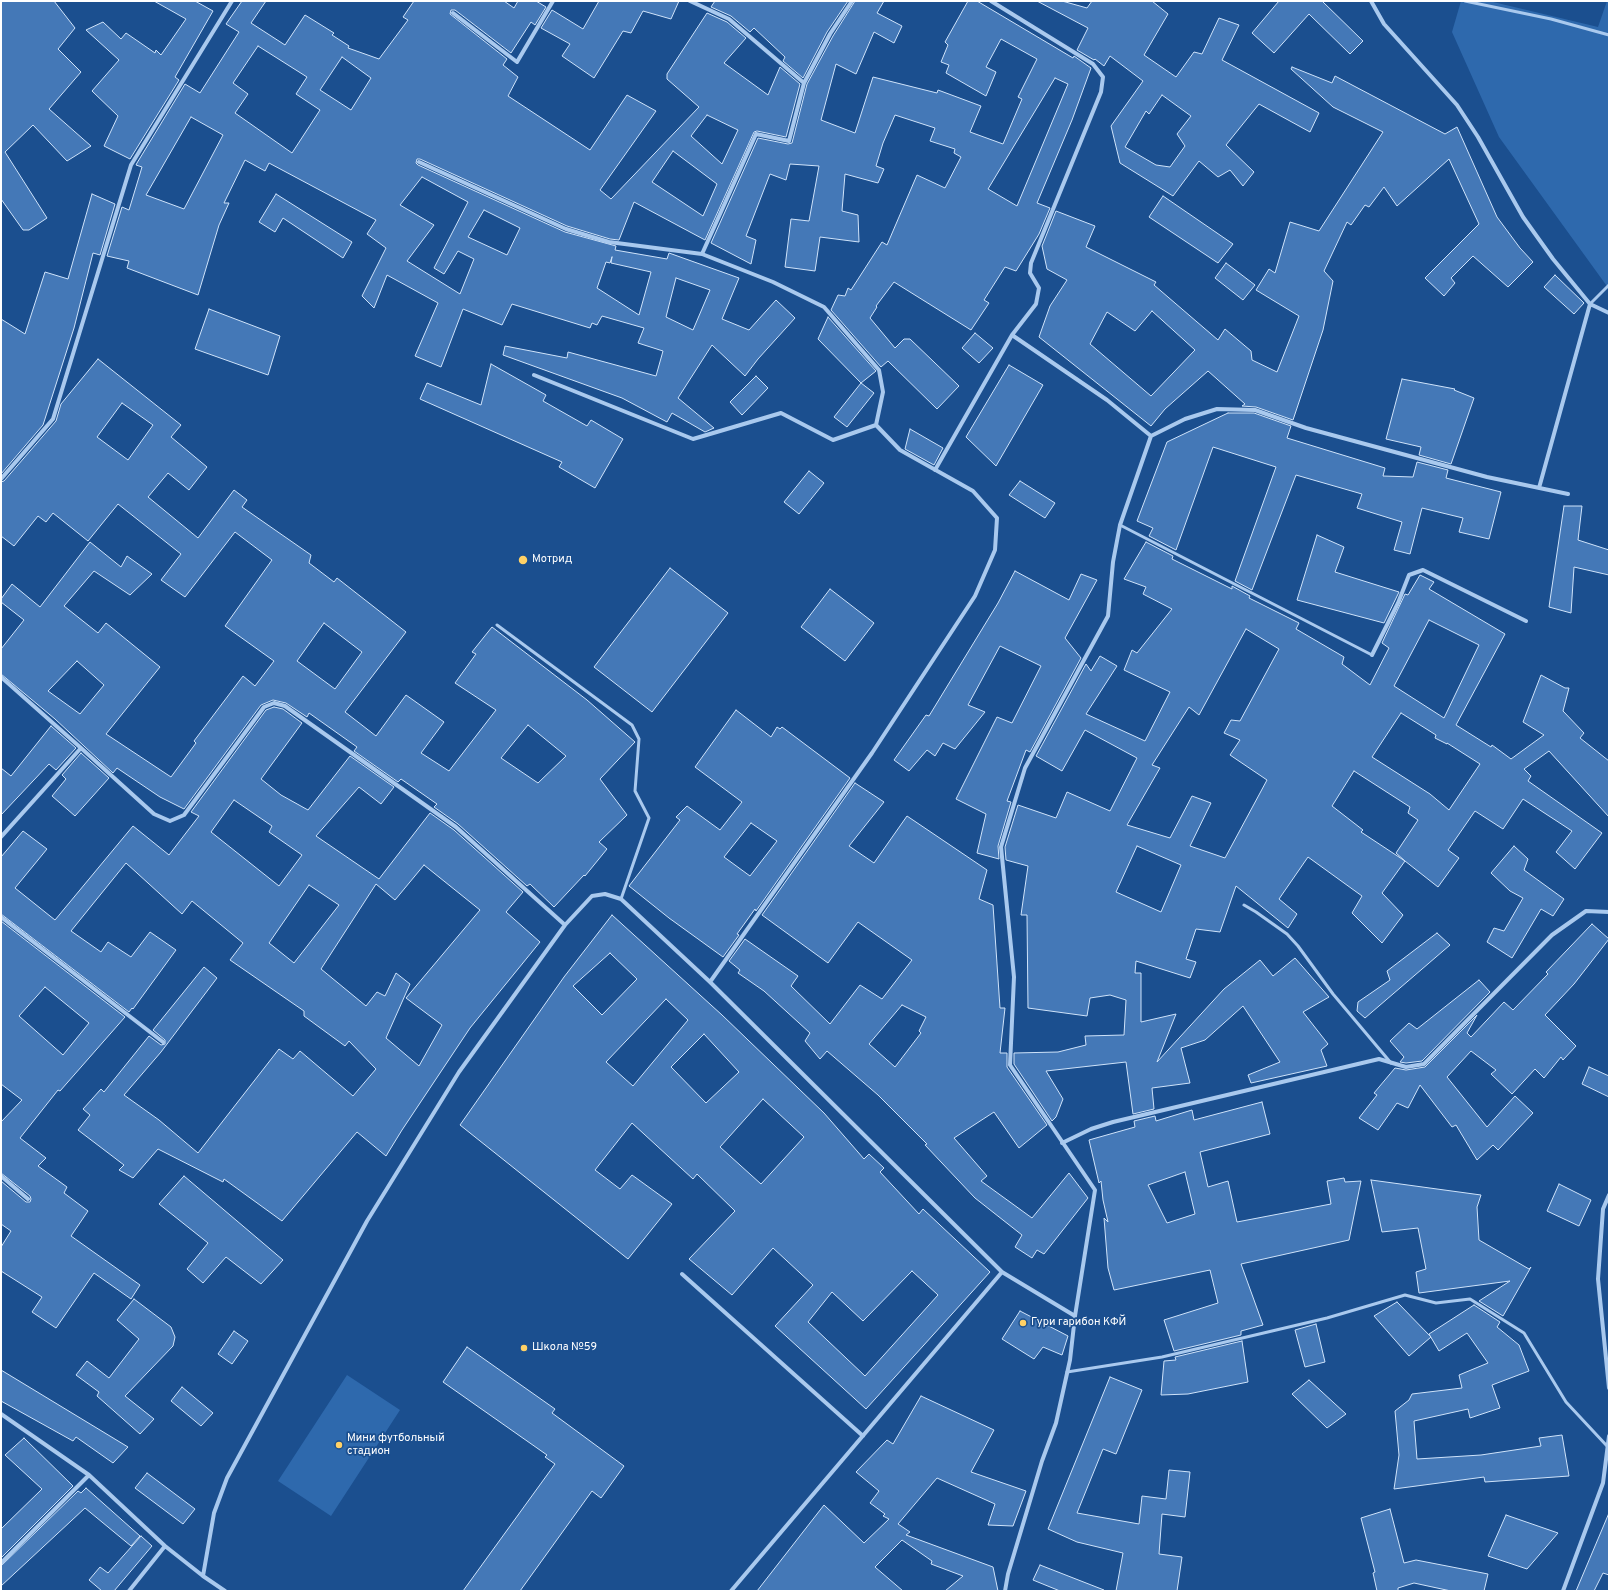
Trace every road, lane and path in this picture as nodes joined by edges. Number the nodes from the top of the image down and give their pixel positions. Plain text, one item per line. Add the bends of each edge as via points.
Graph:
1 (232, 1) edge
2 (552, 1) edge
3 (690, 1) edge
4 (852, 1) edge
5 (991, 1) edge
6 (1371, 1) edge
7 (1465, 1) edge
8 (454, 13) dead end
9 (1609, 35) edge
10 (804, 83) junction
11 (419, 162) dead end
12 (702, 254) junction
13 (1609, 286) edge
14 (1590, 304) junction
15 (1609, 313) edge
16 (1012, 334) junction
17 (534, 375) dead end
18 (876, 425) junction
19 (1151, 436) junction
20 (935, 470) junction
21 (1, 479) edge
22 (1539, 488) junction
23 (1568, 494) dead end
24 (1120, 525) junction
25 (1526, 621) dead end
26 (497, 625) dead end
27 (1372, 654) joint
28 (1, 677) edge
29 (81, 748) junction
30 (1, 836) edge
31 (621, 899) junction
32 (1244, 906) dead end
33 (1609, 912) edge
34 (1, 917) edge
35 (565, 925) junction
36 (710, 982) junction
37 (163, 1042) dead end
38 (1391, 1062) junction
39 (1062, 1143) junction
40 (1, 1176) edge
41 (1609, 1195) edge
42 (28, 1199) dead end
43 (1002, 1272) junction
44 (682, 1274) dead end
45 (1075, 1316) junction
46 (1067, 1372) junction
47 (1609, 1388) edge
48 (1, 1414) edge
49 (863, 1436) junction
50 (1609, 1436) edge
51 (1608, 1446) junction
52 (89, 1476) junction
53 (164, 1546) junction
54 (1, 1564) edge
55 (203, 1576) junction
56 (129, 1591) edge
57 (225, 1591) edge
58 (731, 1591) edge
59 (1005, 1591) edge
60 (1563, 1591) edge

1 - 21 street via 131,165 53,419
2 - 8 street via 517,62
3 - 10 street via 729,19
4 - 10 street via 830,34
5 - 16 street via 1093,64 1103,76 1101,92 1031,263 1030,273 1039,288 1036,304
6 - 14 street via 1384,24 1458,105 1523,217 1552,259
7 - 9 lane via 1550,19
10 - 12 street via 789,141 756,134
11 - 12 street via 566,229 609,242
12 - 18 street via 773,282 824,308 879,370 883,392
13 - 14 lane
14 - 15 street
14 - 22 street
16 - 19 street via 1107,400
16 - 20 street
17 - 18 street via 693,439 781,413 833,440
18 - 20 street via 900,450
19 - 22 street via 1186,419 1217,409 1255,410 1306,428 1487,477
19 - 24 street
20 - 36 street via 973,491 997,518 995,550 975,596 872,753
22 - 23 street
24 - 27 lane
24 - 39 street via 1113,562 1108,616 1025,768 1000,847 1014,977 1010,1065
25 - 27 street via 1423,570 1409,574 1398,603
26 - 31 lane via 632,725 639,739 635,791 649,818
28 - 29 street
29 - 30 street
29 - 35 street via 154,814 170,821 184,815 264,707 274,703 285,706 456,827
31 - 35 street via 605,894 592,896
31 - 36 street
32 - 38 lane via 1287,934 1333,994
33 - 38 street via 1586,910 1552,934 1424,1064 1406,1068
34 - 37 street
35 - 55 street via 459,1072 367,1221 227,1478 214,1513
36 - 43 street
38 - 39 street via 1379,1059 1113,1122
39 - 45 street via 1095,1190
40 - 42 street
41 - 47 street via 1603,1209 1598,1279
43 - 45 street
43 - 49 street
44 - 49 street
45 - 46 street
46 - 51 lane via 1162,1357 1327,1318 1405,1295 1436,1304 1470,1299 1524,1333 1566,1402
46 - 59 street via 1056,1423 1042,1461
48 - 52 street
49 - 58 street
50 - 51 street
51 - 60 street via 1603,1484
52 - 53 street
52 - 54 street
53 - 55 street
53 - 56 street
55 - 57 street

